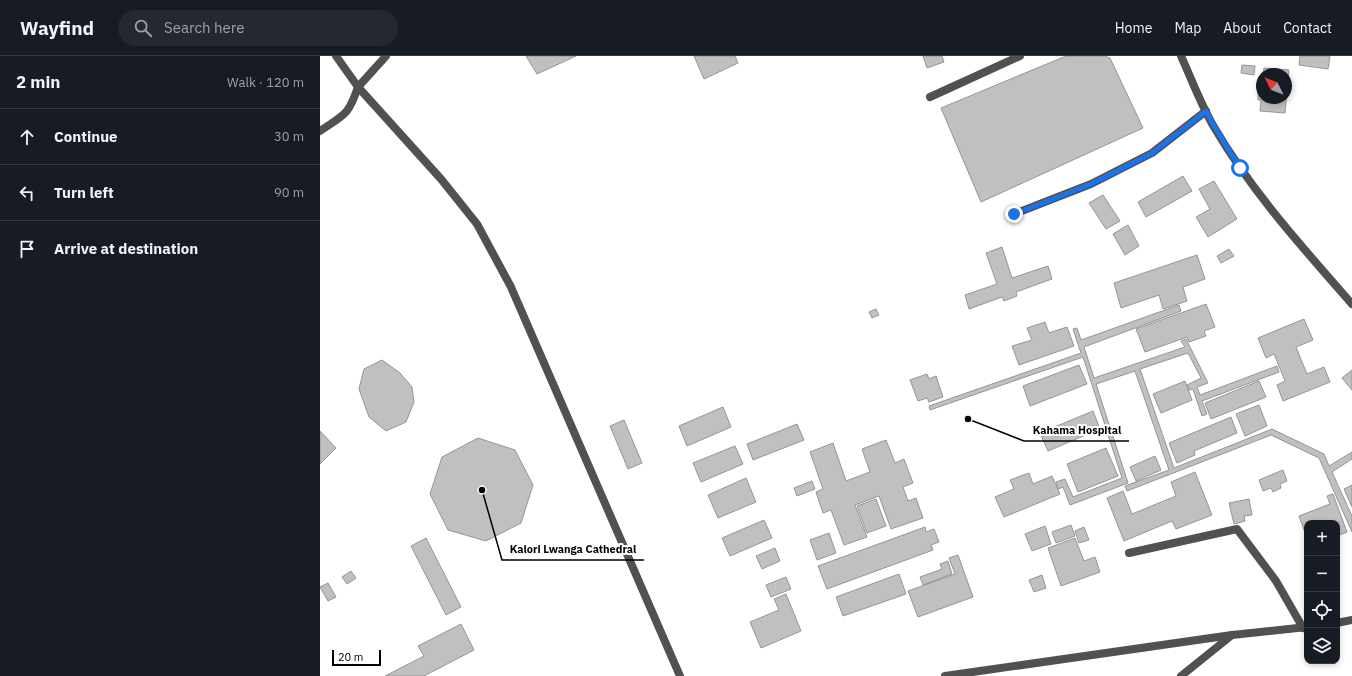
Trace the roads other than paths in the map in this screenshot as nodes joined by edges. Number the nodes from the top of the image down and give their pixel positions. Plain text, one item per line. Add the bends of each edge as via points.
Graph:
1 (336, 56) edge
2 (386, 56) edge
3 (1020, 56) edge
4 (1181, 56) edge
5 (358, 87) junction
6 (930, 97) dead end
7 (1206, 111) junction
8 (320, 131) edge
9 (1014, 214) dead end
10 (1352, 304) edge
11 (1129, 553) dead end
12 (1352, 620) edge
13 (1340, 622) edge
14 (1304, 626) edge
15 (1304, 628) edge
16 (1232, 635) junction
17 (680, 676) edge
18 (945, 676) edge
19 (1181, 676) edge

1 - 5 street
2 - 5 street
3 - 6 street
4 - 7 street
5 - 8 street via 347,113
5 - 17 street via 441,179 477,224 511,287
7 - 9 street via 1152,153 1091,184
7 - 10 street via 1240,168 1309,255
11 - 14 street via 1237,529 1276,581
12 - 13 street
15 - 16 street
16 - 18 street
16 - 19 street

